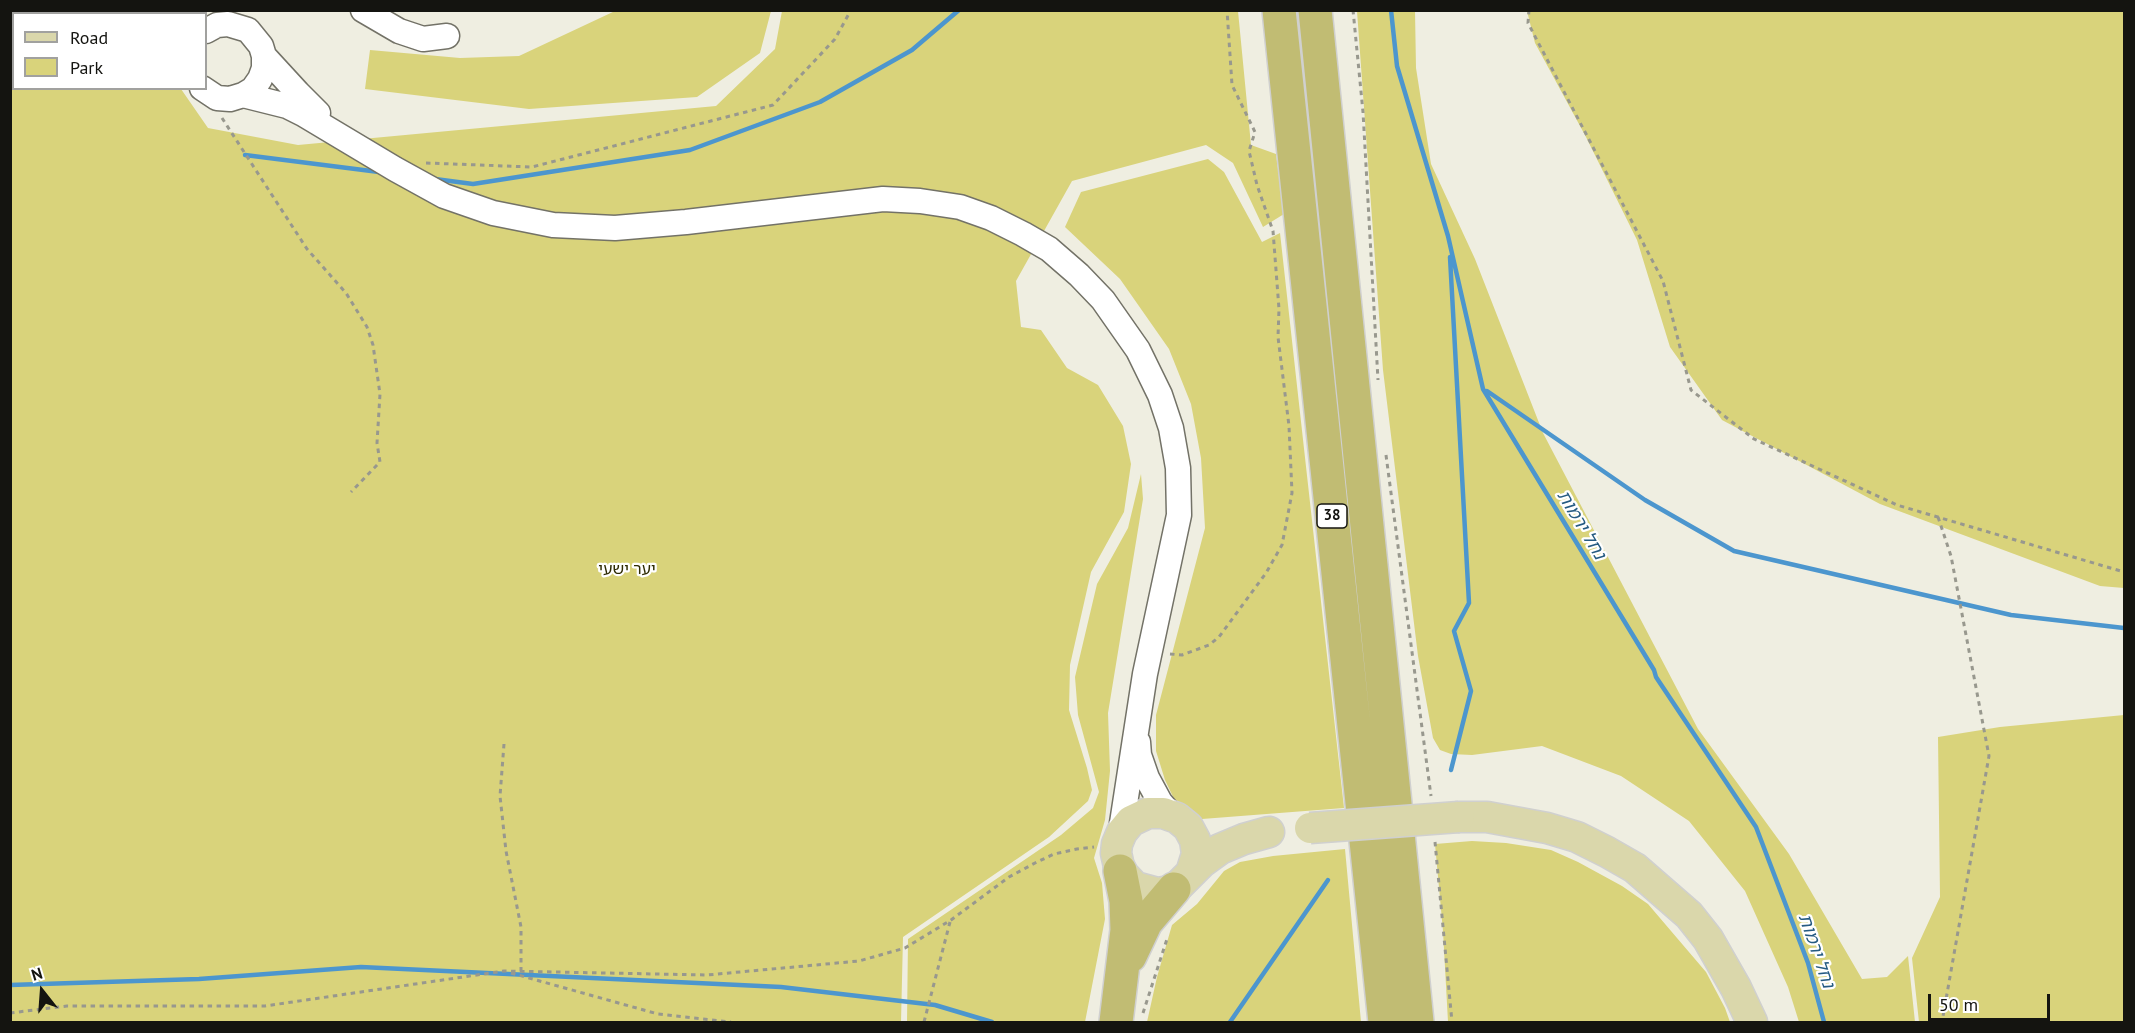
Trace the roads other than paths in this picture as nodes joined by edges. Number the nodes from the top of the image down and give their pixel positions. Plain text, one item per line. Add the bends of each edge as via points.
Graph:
1 (363, 10) edge
2 (1279, 10) edge
3 (1315, 10) edge
4 (214, 22) edge
5 (447, 36) dead end
6 (264, 56) junction
7 (204, 90) edge
8 (243, 95) junction
9 (348, 142) junction
10 (1137, 725) junction
11 (1178, 820) junction
12 (1269, 832) junction
13 (1119, 852) junction
14 (1183, 881) junction
15 (1122, 978) junction
16 (1129, 1020) edge
17 (1385, 1023) edge
18 (1417, 1023) edge
19 (1752, 1023) edge

1 - 5 street via 399,31 423,39
2 - 17 highway, 38
3 - 18 highway, 38
4 - 6 street via 248,30
6 - 8 street via 260,79
6 - 9 street
7 - 8 street via 217,98
8 - 9 street via 287,106
9 - 10 street via 444,196 494,213 553,225 615,228 872,200 920,201 960,207 991,218 1049,249 1079,274 1122,324 1150,371 1171,428 1178,468 1179,514
10 - 11 street via 1139,755 1147,778 1160,802
10 - 13 street
11 - 12 main road via 1209,829
11 - 13 main road via 1158,812 1131,821
11 - 14 main road via 1193,835 1196,845 1196,859
12 - 14 main road via 1220,849
12 - 19 main road, bridge via 1487,817 1577,837 1635,868 1689,915 1708,939
13 - 14 main road via 1128,881 1143,891 1161,893
13 - 15 highway via 1127,914
14 - 15 highway via 1146,922
15 - 16 highway

